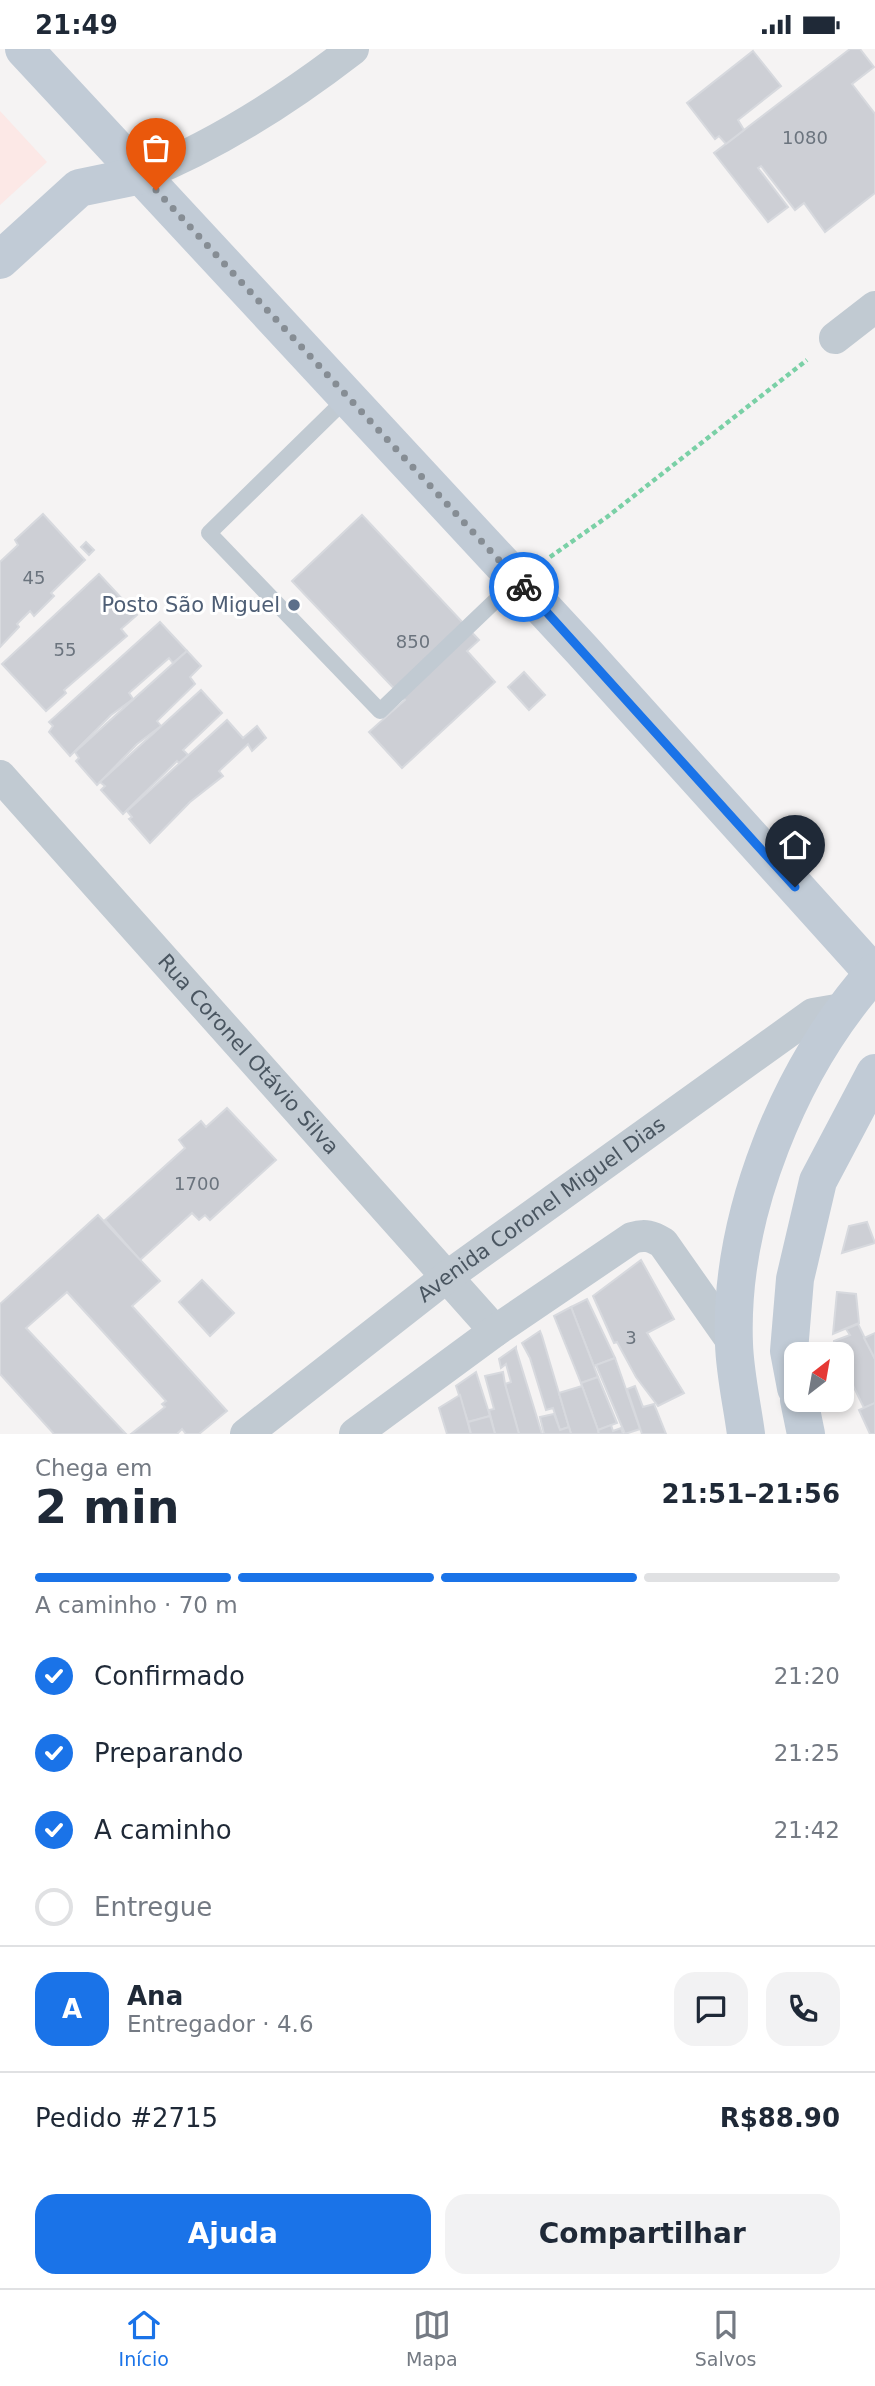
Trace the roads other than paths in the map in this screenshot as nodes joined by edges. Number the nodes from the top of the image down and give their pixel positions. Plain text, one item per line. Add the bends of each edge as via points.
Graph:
1 (24, 49) edge
2 (353, 49) edge
3 (142, 176) junction
4 (0, 260) edge
5 (875, 307) edge
6 (835, 338) road end
7 (348, 397) junction
8 (517, 580) junction
9 (0, 776) edge
10 (874, 974) edge
11 (848, 1008) junction
12 (875, 1073) edge
13 (448, 1276) junction
14 (495, 1331) junction
15 (790, 1342) edge
16 (734, 1344) junction
17 (801, 1412) edge
18 (246, 1434) edge
19 (355, 1434) edge
20 (746, 1434) edge
21 (806, 1434) edge

1 - 3 main road
2 - 3 street via 263,115
3 - 4 main road via 79,188
3 - 7 main road
5 - 6 street
7 - 8 main road
7 - 8 lane via 208,533 380,711
8 - 10 main road
9 - 13 street, Rua Coronel Otávio Silva
10 - 11 main road
11 - 13 street, Avenida Coronel Miguel Dias via 813,1014
11 - 16 main road via 802,1079 762,1161 739,1268
12 - 15 main road via 818,1181 794,1279
13 - 14 street, Rua Coronel Otávio Silva
13 - 18 street, Avenida Coronel Miguel Dias
14 - 16 street via 642,1235 663,1243
14 - 19 street
16 - 20 main road
17 - 21 main road

